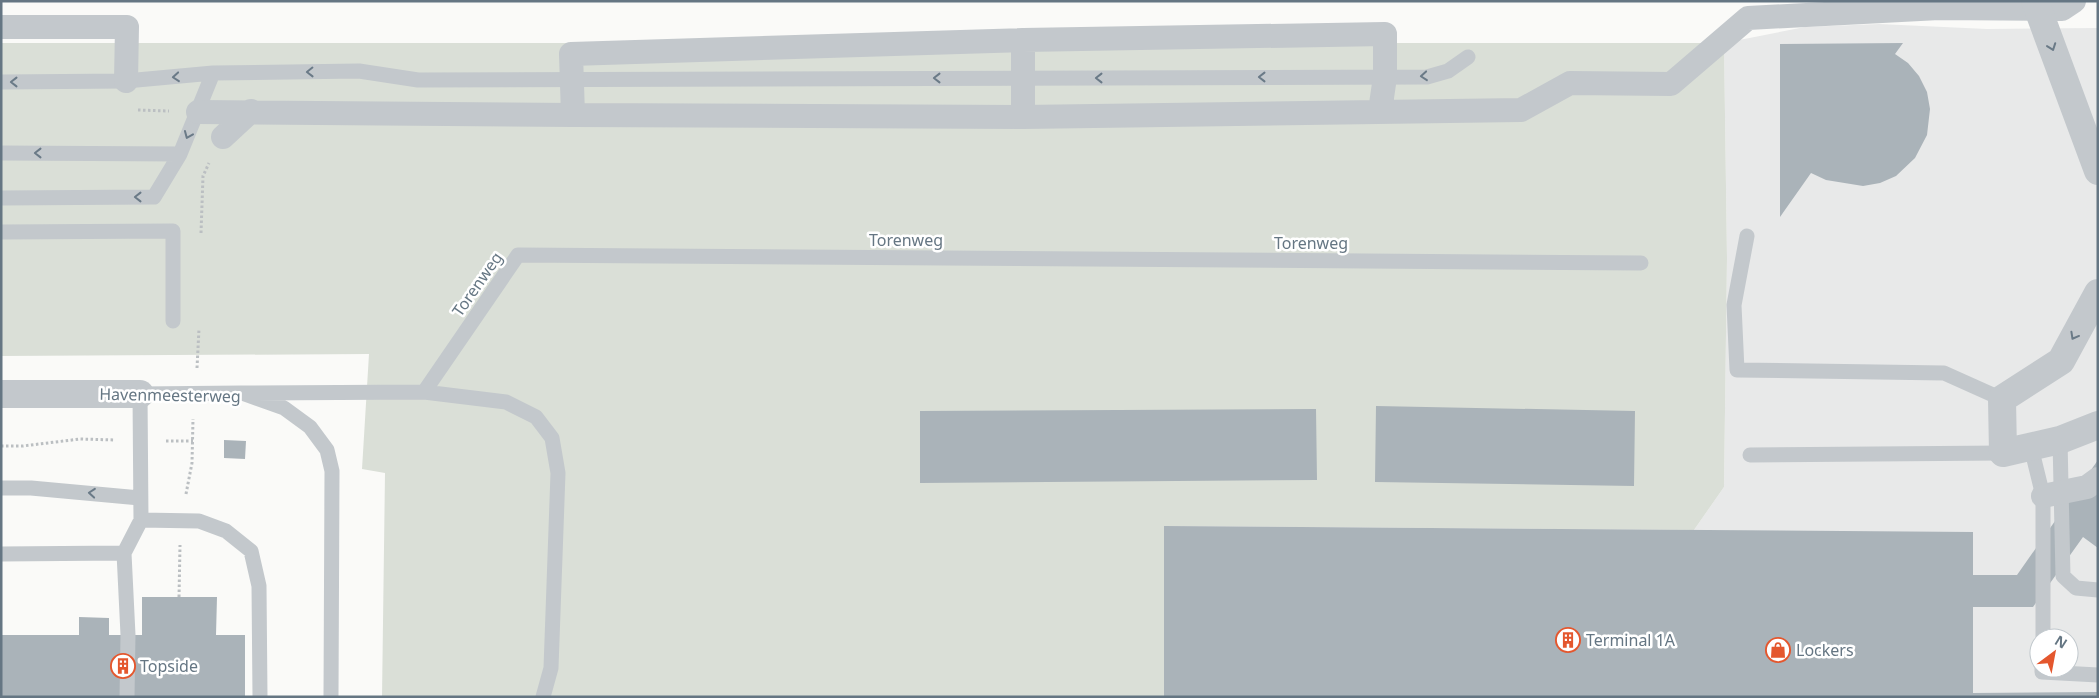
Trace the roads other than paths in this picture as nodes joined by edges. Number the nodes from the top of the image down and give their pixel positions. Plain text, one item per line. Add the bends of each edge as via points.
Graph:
1 (2036, 1) edge
2 (2074, 1) edge
3 (1, 27) edge
4 (1023, 40) junction
5 (1468, 57) dead end
6 (213, 73) junction
7 (1385, 77) junction
8 (1024, 78) junction
9 (572, 79) junction
10 (126, 81) junction
11 (1, 82) edge
12 (251, 111) junction
13 (1380, 111) junction
14 (198, 112) junction
15 (573, 114) junction
16 (1023, 117) junction
17 (223, 137) dead end
18 (1, 153) edge
19 (180, 154) junction
20 (2098, 171) edge
21 (1, 198) edge
22 (1, 232) edge
23 (1747, 236) dead end
24 (1641, 263) dead end
25 (2098, 293) edge
26 (173, 321) dead end
27 (424, 392) junction
28 (242, 393) junction
29 (1, 394) edge
30 (140, 394) junction
31 (2002, 399) junction
32 (2098, 424) edge
33 (2060, 440) junction
34 (2031, 447) junction
35 (2003, 453) junction
36 (1750, 455) dead end
37 (2098, 479) edge
38 (1, 488) edge
39 (2052, 493) junction
40 (140, 498) junction
41 (141, 520) junction
42 (124, 553) junction
43 (1, 554) edge
44 (2098, 590) edge
45 (2043, 628) edge
46 (2079, 674) edge
47 (2098, 675) edge
48 (127, 697) edge
49 (260, 697) edge
50 (331, 697) edge
51 (543, 697) edge

1 -> 20 street
2 - 13 street via 2062,8 1939,8 1748,18 1671,84 1570,83 1521,110
3 - 10 street via 127,27
4 - 7 street via 1385,34
4 - 8 street
4 - 9 street via 571,54
5 -> 7 lane via 1448,71 1427,76
9 -> 6 lane via 418,80 359,71
6 -> 10 lane
6 - 14 lane
7 -> 8 lane
7 - 13 street
8 -> 9 lane
8 - 16 street
9 - 15 street
10 -> 11 lane
12 - 14 street
12 - 15 street
12 - 17 street
13 - 16 street
14 -> 19 lane
15 - 16 street
19 -> 18 lane
19 -> 21 lane via 154,197
22 - 26 lane via 173,231
23 - 31 lane via 1734,305 1737,370 1944,373
24 - 27 lane, Torenweg via 518,255
25 -> 31 street via 2060,361
27 - 28 lane
27 - 51 lane via 506,402 536,417 552,438 558,473 551,668
28 - 30 lane, Havenmeesterweg
28 - 50 lane, Havenmeesterweg via 284,408 310,427 327,450 332,471
29 - 30 street, Havenmeesterweg
30 - 40 lane
31 - 35 street
32 - 33 street
33 - 34 street
33 - 39 lane
34 - 35 street
34 - 39 lane
35 - 36 lane
37 - 39 street via 2087,487
40 -> 38 lane
39 - 44 lane via 2063,576 2076,588
39 - 45 lane
40 - 41 lane
41 - 42 lane
41 - 49 lane via 198,522 226,531 251,551 259,586
42 - 43 lane
42 - 48 lane
46 - 47 lane

